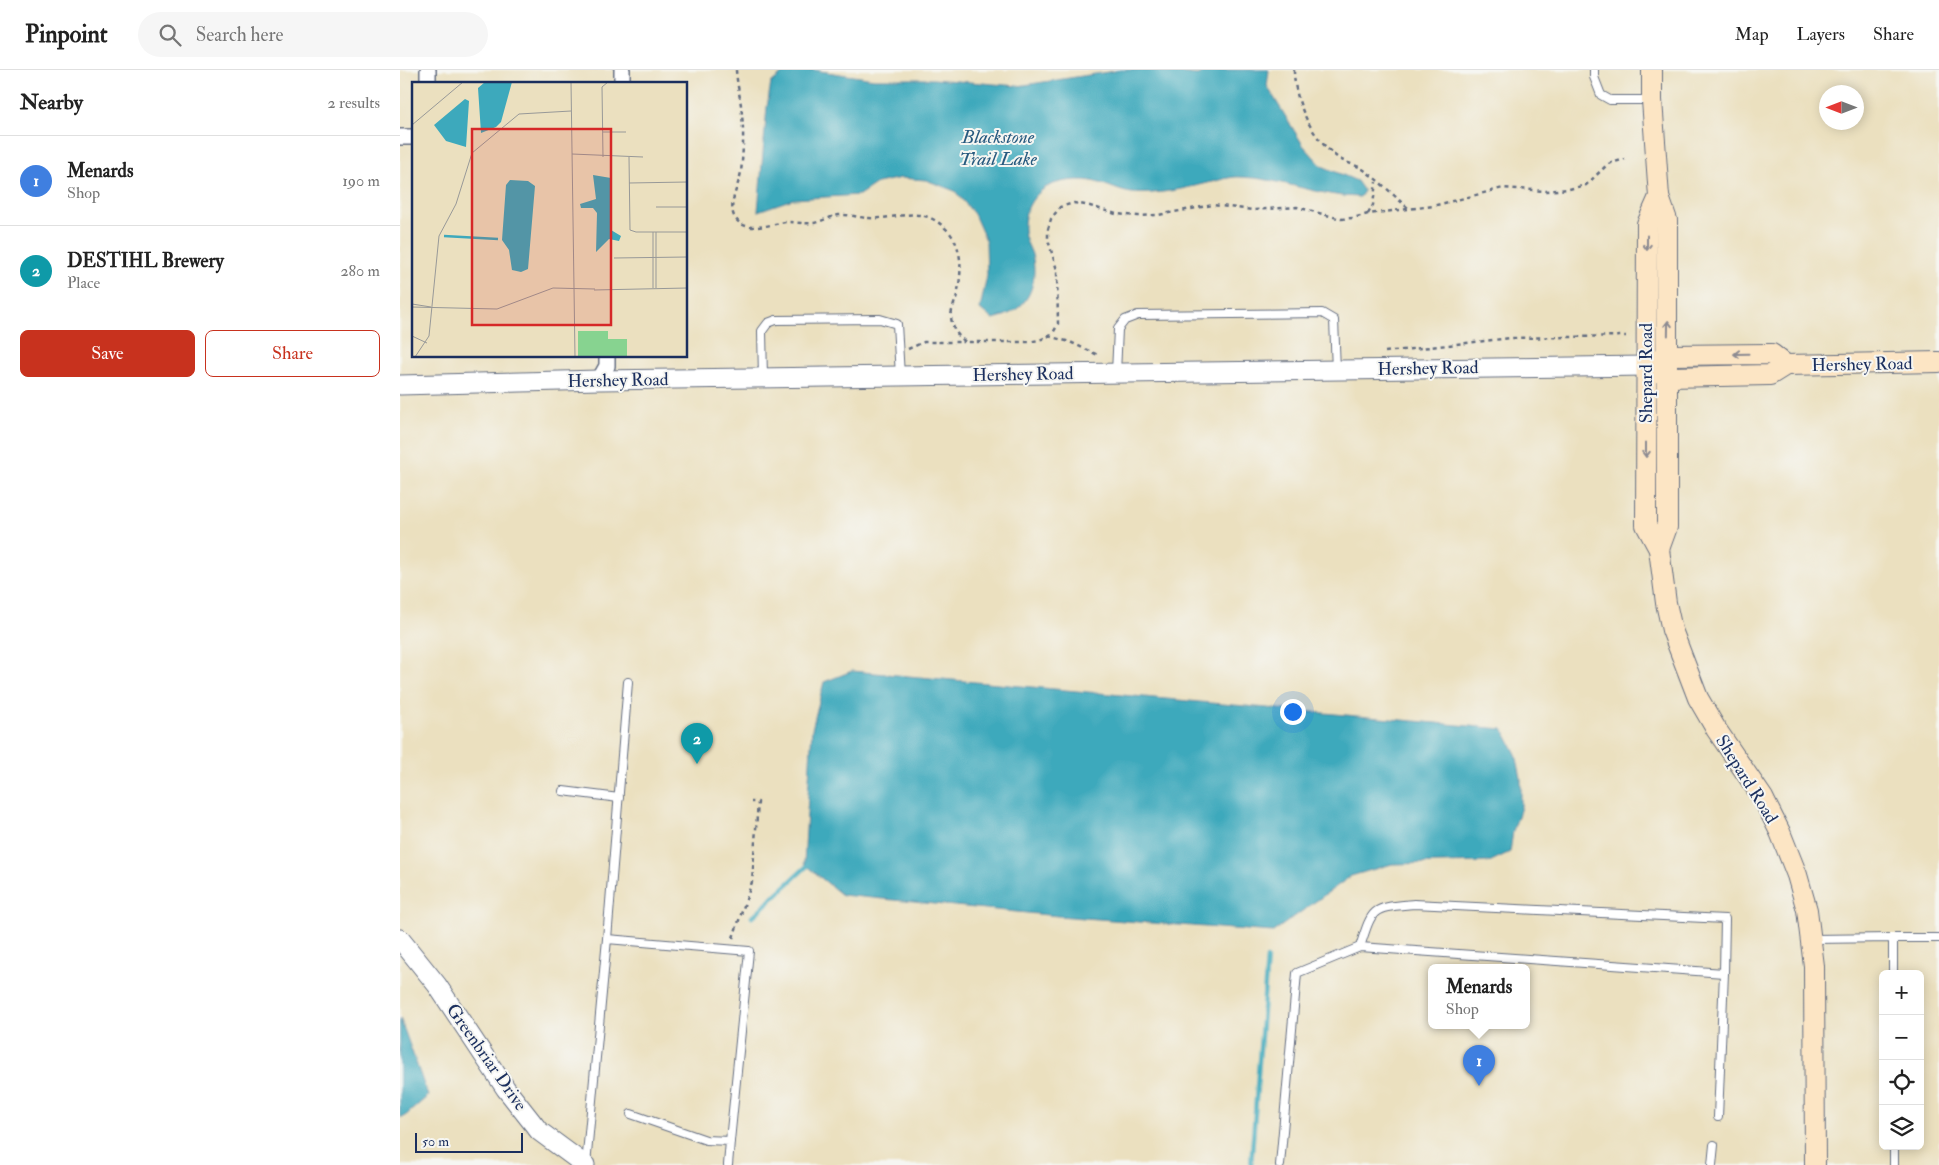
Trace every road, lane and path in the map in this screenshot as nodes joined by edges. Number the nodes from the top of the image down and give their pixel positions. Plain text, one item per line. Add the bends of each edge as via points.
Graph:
1 (736, 70) edge
2 (1294, 70) edge
3 (1594, 70) edge
4 (1652, 70) edge
5 (1652, 100) junction
6 (1625, 160) dead end
7 (1376, 181) junction
8 (1659, 197) junction
9 (1408, 208) junction
10 (1368, 214) junction
11 (1667, 355) junction
12 (607, 358) edge
13 (1939, 362) edge
14 (1786, 365) junction
15 (1646, 366) junction
16 (1336, 370) junction
17 (1116, 373) junction
18 (900, 376) junction
19 (1668, 377) junction
20 (762, 378) junction
21 (599, 380) junction
22 (400, 385) edge
23 (1659, 549) junction
24 (628, 682) dead end
25 (563, 791) dead end
26 (618, 798) junction
27 (751, 802) dead end
28 (1892, 938) junction
29 (1939, 938) edge
30 (400, 939) edge
31 (607, 939) junction
32 (1811, 939) junction
33 (1360, 947) junction
34 (729, 949) junction
35 (1893, 970) edge
36 (1724, 973) junction
37 (630, 1114) dead end
38 (1718, 1117) dead end
39 (730, 1141) junction
40 (1714, 1145) dead end
41 (1894, 1150) edge
42 (586, 1165) edge
43 (728, 1165) edge
44 (1280, 1165) edge
45 (1712, 1165) edge
46 (1815, 1165) edge
47 (1894, 1165) edge

1 - 10 path via 743,134 734,216 741,224 761,228 788,222 814,223 841,215 871,218 915,214 930,217 946,228 960,256 959,287 951,317 954,330 966,342 1030,342 1053,333 1058,324 1057,270 1048,229 1060,208 1074,203 1138,216 1213,205 1254,210 1297,207 1341,219
2 - 7 path via 1297,98 1312,129 1338,158 1362,169
3 - 5 lane via 1601,95 1610,100
4 - 5 main road, Shepard Road
5 - 8 main road, Shepard Road
6 - 9 path via 1608,164 1586,185 1569,189 1503,188 1433,206
7 - 9 path
7 - 10 path via 1373,205
11 -> 8 main road, Shepard Road via 1667,220
8 -> 15 main road, Shepard Road via 1647,224
9 - 10 path
14 -> 11 main road, Hershey Road via 1772,354
11 - 15 main road, Hershey Road
11 - 19 main road, Shepard Road
12 - 21 street via 607,366
13 - 14 main road, Hershey Road
14 - 19 main road, Hershey Road via 1770,374
15 - 16 street, Hershey Road
15 - 19 main road, Hershey Road
15 -> 23 main road, Shepard Road via 1646,526
16 - 17 street, Hershey Road
16 - 17 lane via 1334,320 1322,313 1138,315 1125,320 1118,329
17 - 18 street, Hershey Road
18 - 20 street, Hershey Road
18 - 20 lane via 897,324 891,321 776,320 768,323 762,332
19 - 23 main road, Shepard Road via 1667,527
20 - 21 street, Hershey Road
21 - 22 street, Hershey Road
23 - 32 main road, Shepard Road via 1666,603 1682,661 1698,698 1752,781 1780,832 1798,875
24 - 26 lane
25 - 26 lane
26 - 31 lane
27 - 34 path via 758,802 752,882
28 - 29 lane
28 - 32 lane
28 - 35 lane
30 - 42 street, Greenbriar Drive via 437,985 506,1089 534,1124
31 - 34 lane
31 - 42 lane
32 - 46 main road, Shepard Road via 1815,994
33 - 36 lane
33 - 36 lane via 1369,919 1381,907 1414,904 1725,919
33 - 44 lane via 1297,973
34 - 39 lane via 749,951
36 - 38 lane
37 - 39 lane via 706,1140
39 - 43 lane
40 - 45 lane
41 - 47 lane

